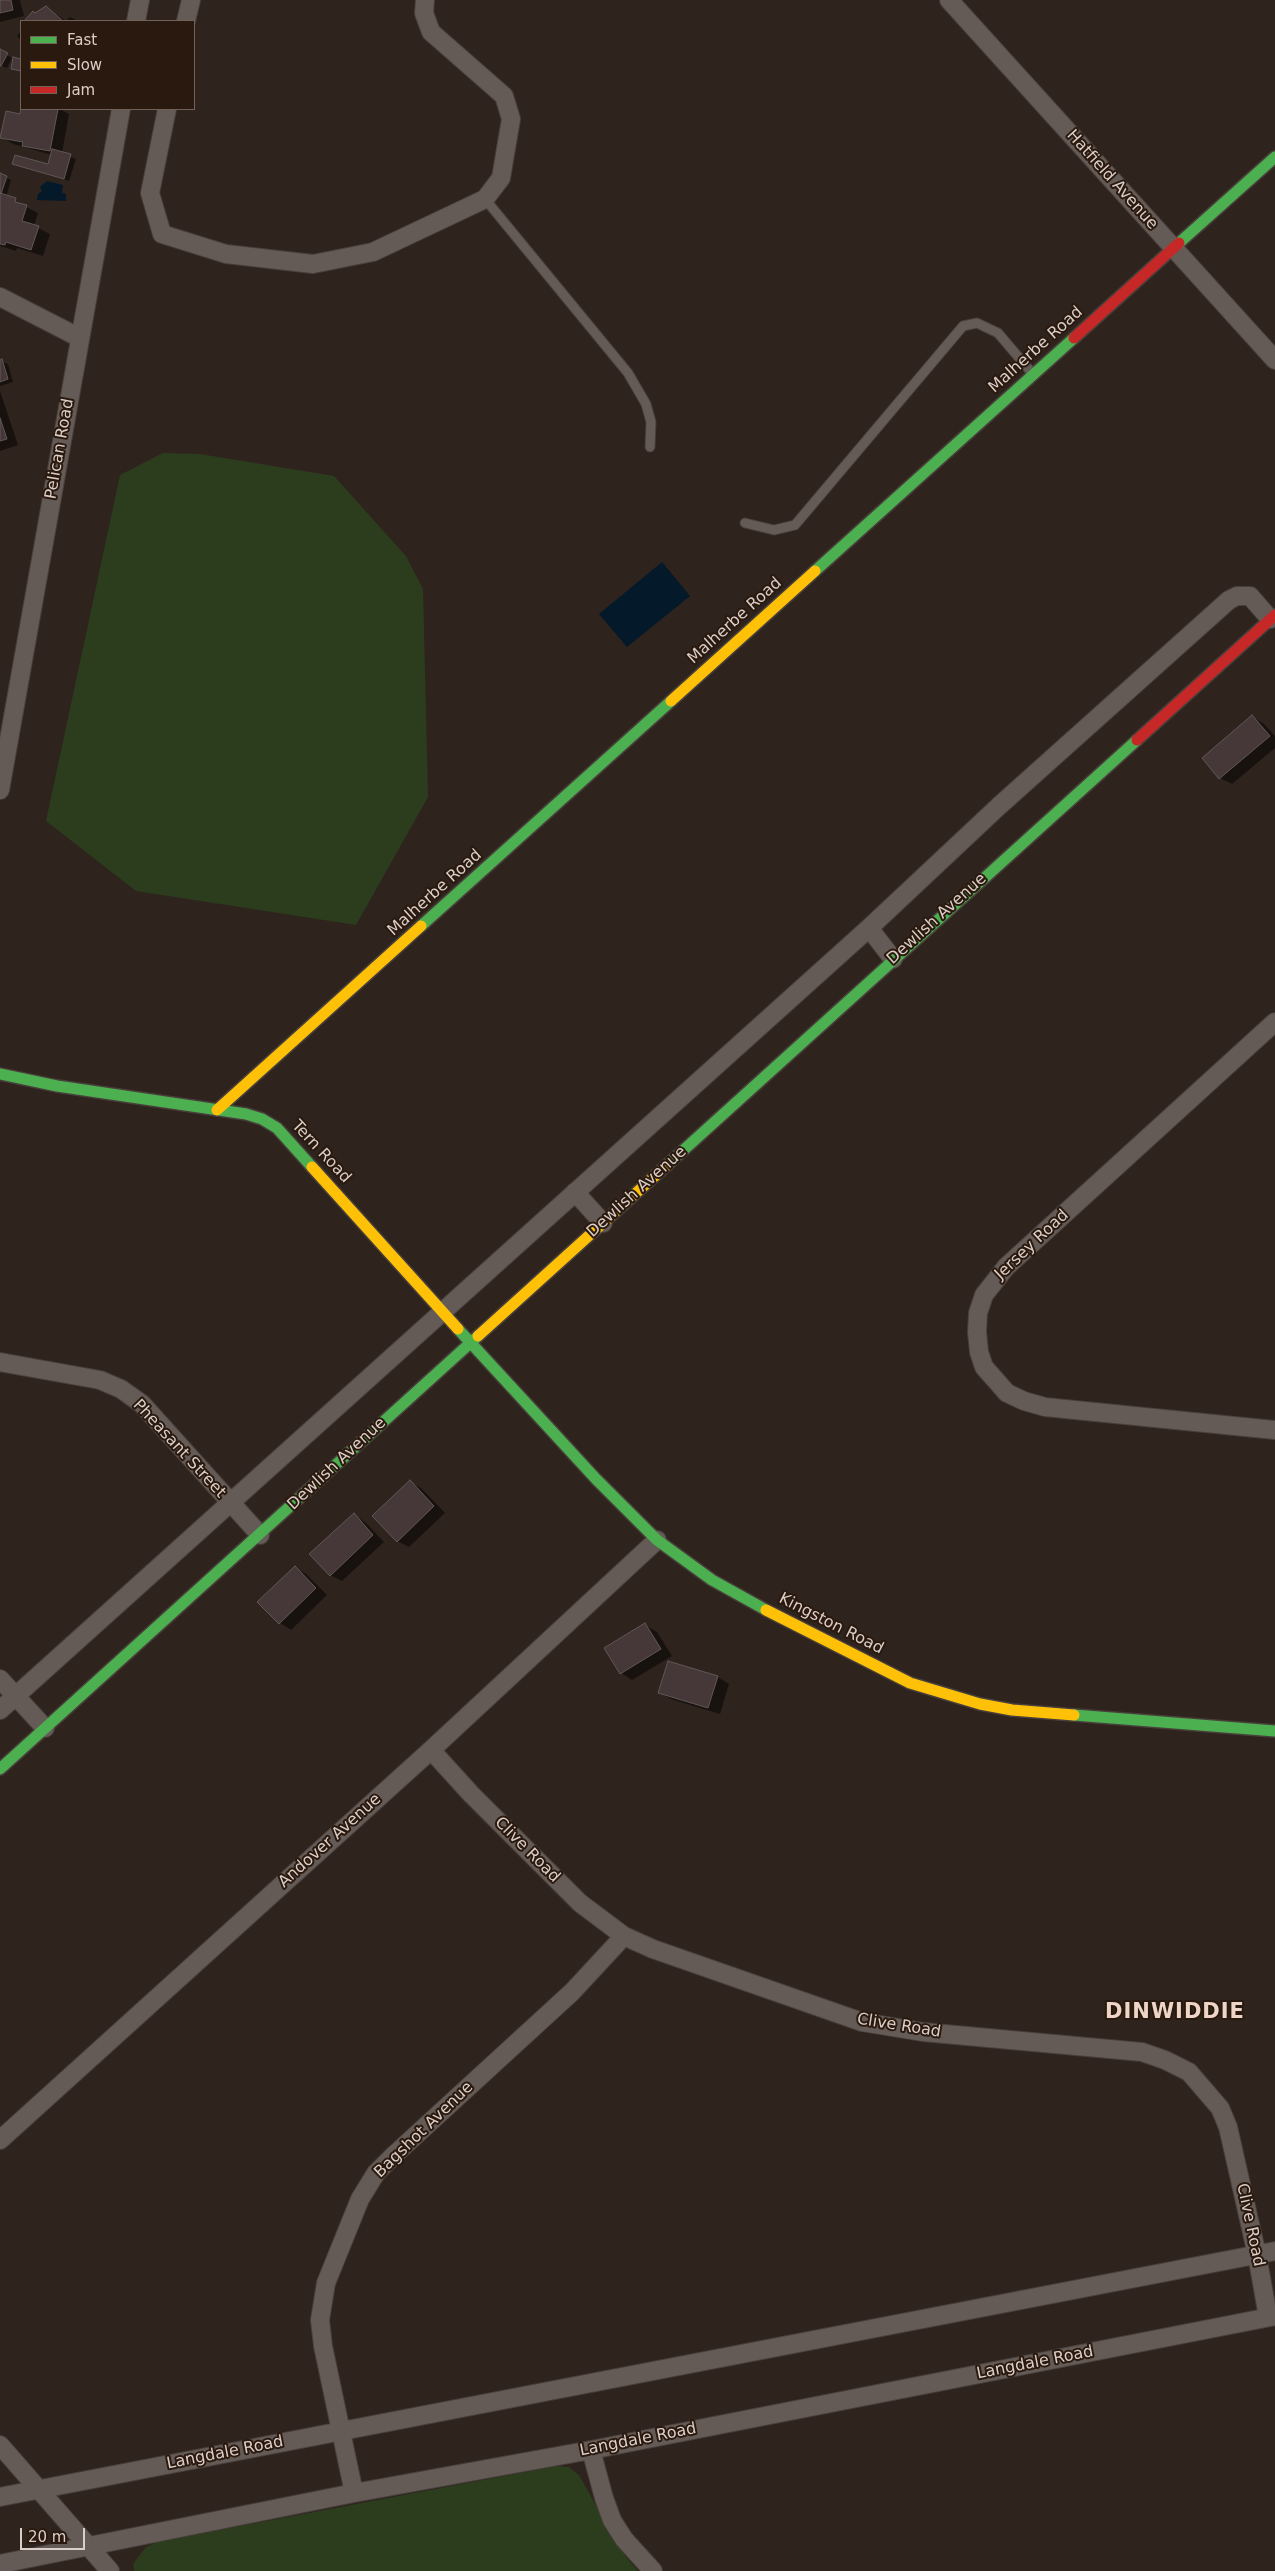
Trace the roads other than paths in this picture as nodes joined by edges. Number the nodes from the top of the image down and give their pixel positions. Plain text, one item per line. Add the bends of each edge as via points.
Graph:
1 (140, 0) edge
2 (191, 0) edge
3 (425, 0) edge
4 (949, 0) edge
5 (136, 20) edge
6 (186, 20) edge
7 (121, 110) edge
8 (167, 110) edge
9 (1275, 156) edge
10 (485, 199) junction
11 (1173, 248) junction
12 (0, 296) edge
13 (80, 338) junction
14 (1275, 360) edge
15 (1034, 375) junction
16 (650, 447) dead end
17 (745, 523) dead end
18 (1273, 617) edge
19 (0, 790) edge
20 (869, 928) junction
21 (893, 959) junction
22 (1275, 1022) edge
23 (0, 1074) edge
24 (217, 1110) junction
25 (576, 1192) junction
26 (603, 1223) junction
27 (443, 1312) junction
28 (470, 1342) junction
29 (0, 1362) edge
30 (1275, 1430) edge
31 (230, 1503) junction
32 (260, 1535) junction
33 (657, 1540) junction
34 (0, 1679) edge
35 (16, 1695) junction
36 (0, 1710) edge
37 (46, 1728) junction
38 (1275, 1731) edge
39 (431, 1750) junction
40 (0, 1769) edge
41 (624, 1936) junction
42 (0, 2140) edge
43 (1275, 2251) edge
44 (1257, 2254) junction
45 (1271, 2316) edge
46 (341, 2431) junction
47 (0, 2445) edge
48 (591, 2450) junction
49 (40, 2489) junction
50 (354, 2493) junction
51 (0, 2496) edge
52 (89, 2547) junction
53 (0, 2564) edge
54 (110, 2571) edge
55 (652, 2571) edge

1 - 5 street
2 - 6 street
3 - 10 street via 424,14 431,32 504,96 511,119 501,178
4 - 11 street, Hatfield Avenue
7 - 13 street, Pelican Road
8 - 10 street via 150,193 162,234 226,254 313,264 373,252
9 - 11 street, Malherbe Road
10 - 16 lane via 628,373 646,404 651,422
11 - 14 street, Hatfield Avenue
11 - 15 street, Malherbe Road
12 - 13 street
13 - 19 street, Pelican Road
15 - 17 lane via 998,333 978,323 962,326 795,525 774,530
15 - 24 street, Malherbe Road
18 - 20 street via 1245,594 1229,600 999,806
18 - 21 street, Dewlish Avenue
20 - 21 street
20 - 25 street
21 - 26 street, Dewlish Avenue
22 - 30 street, Jersey Road via 1006,1267 984,1295 978,1313 977,1332 984,1367 1007,1393 1024,1401 1045,1407
23 - 24 street, Tern Road via 56,1086
24 - 27 street, Tern Road via 262,1119 277,1128
25 - 26 street
25 - 27 street
26 - 28 street, Dewlish Avenue
27 - 28 street, Tern Road
27 - 31 street
28 - 32 street, Dewlish Avenue
28 - 33 street, Kingston Road
29 - 31 street, Pheasant Street via 100,1380 120,1389 142,1404
31 - 32 street, Pheasant Street
31 - 35 street
32 - 37 street, Dewlish Avenue
33 - 38 street, Kingston Road via 712,1580 751,1602 910,1682 946,1695 1012,1710
33 - 39 street, Andover Avenue
34 - 35 street
35 - 36 street
35 - 37 street
37 - 40 street, Dewlish Avenue
39 - 41 street, Clive Road via 580,1903
39 - 42 street, Andover Avenue
41 - 44 street, Clive Road via 833,2013 888,2028 1116,2048 1165,2060 1188,2072 1220,2108 1228,2127
41 - 46 street, Bagshot Avenue via 572,1992 392,2156 376,2173 360,2199 321,2303 323,2346
43 - 44 street, Langdale Road
44 - 45 street, Clive Road
44 - 46 street, Langdale Road
45 - 48 street, Langdale Road
46 - 49 street, Langdale Road
46 - 50 street, Bagshot Avenue
47 - 49 street
48 - 50 street, Langdale Road
48 - 55 street via 612,2520
49 - 51 street, Langdale Road
49 - 52 street
50 - 52 street, Langdale Road
52 - 53 street, Langdale Road
52 - 54 street

